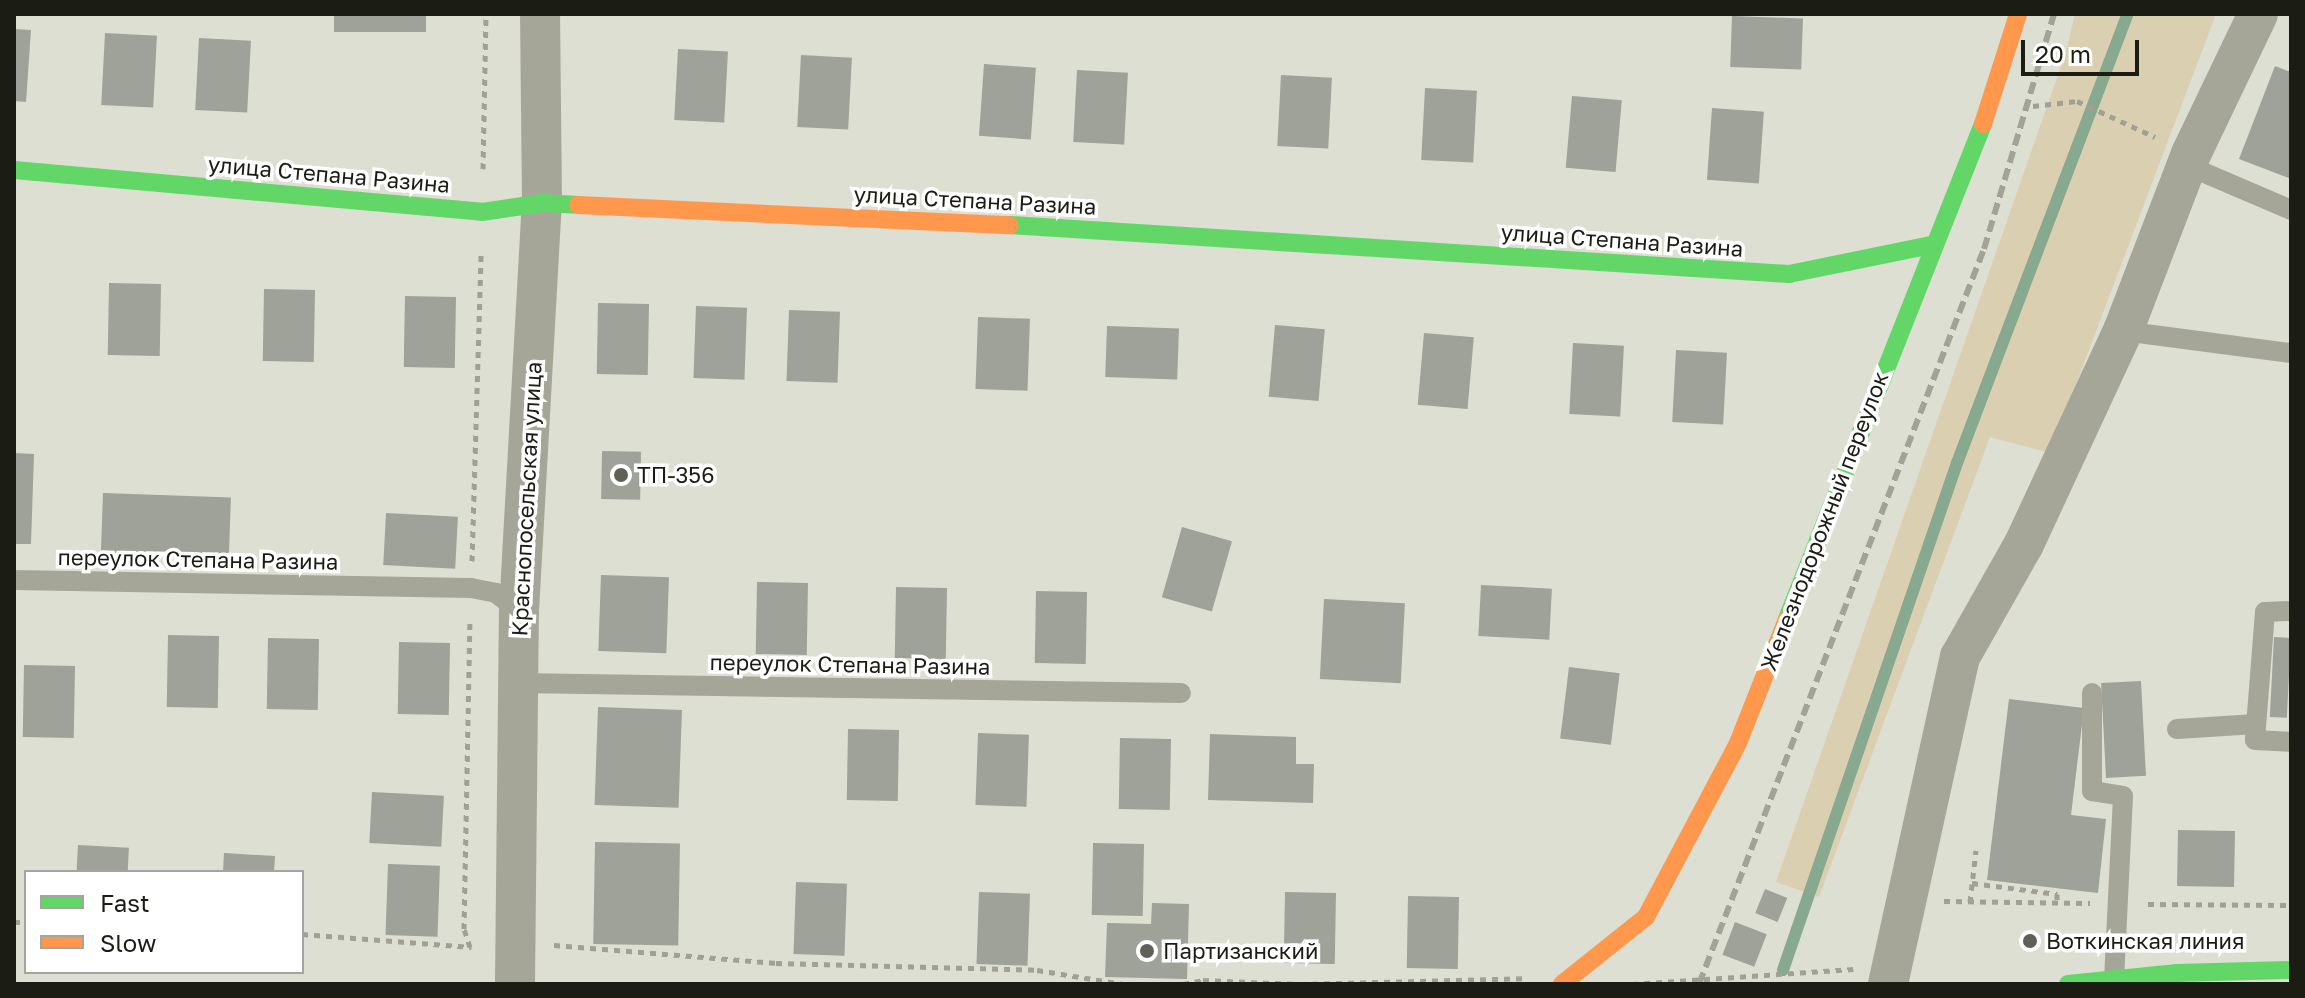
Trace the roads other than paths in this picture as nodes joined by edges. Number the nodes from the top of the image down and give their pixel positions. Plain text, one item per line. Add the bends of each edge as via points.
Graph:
1 (540, 14) edge
2 (2018, 14) edge
3 (2258, 14) edge
4 (2188, 160) junction
5 (14, 170) edge
6 (542, 203) junction
7 (2291, 210) edge
8 (1932, 245) junction
9 (2123, 331) junction
10 (2291, 353) edge
11 (14, 580) edge
12 (519, 611) junction
13 (2291, 611) edge
14 (518, 683) junction
15 (1181, 693) dead end
16 (2092, 693) dead end
17 (2256, 724) junction
18 (2177, 729) dead end
19 (2291, 742) edge
20 (515, 965) edge
21 (2291, 970) edge
22 (1890, 975) edge
23 (2114, 979) junction
24 (1562, 984) edge
25 (2068, 984) edge

1 - 6 street, Краснопосельская улица
2 - 8 street, Железнодорожный переулок via 1986,118
3 - 4 street
4 - 7 lane
4 - 9 street
5 - 6 street, улица Степана Разина via 482,212
6 - 8 street, улица Степана Разина via 983,223 1789,274
6 - 12 street, Краснопосельская улица
8 - 24 street, Железнодорожный переулок via 1738,743 1646,917
9 - 10 lane
9 - 22 street via 2024,544 1960,657
11 - 12 lane, переулок Степана Разина via 471,588 496,593
12 - 14 street, Краснопосельская улица
13 - 17 lane via 2265,612
14 - 15 lane, переулок Степана Разина
14 - 20 street, Краснопосельская улица
16 - 23 lane via 2092,791 2123,796
17 - 18 lane
17 - 19 lane via 2255,740
21 - 23 street
23 - 25 street

